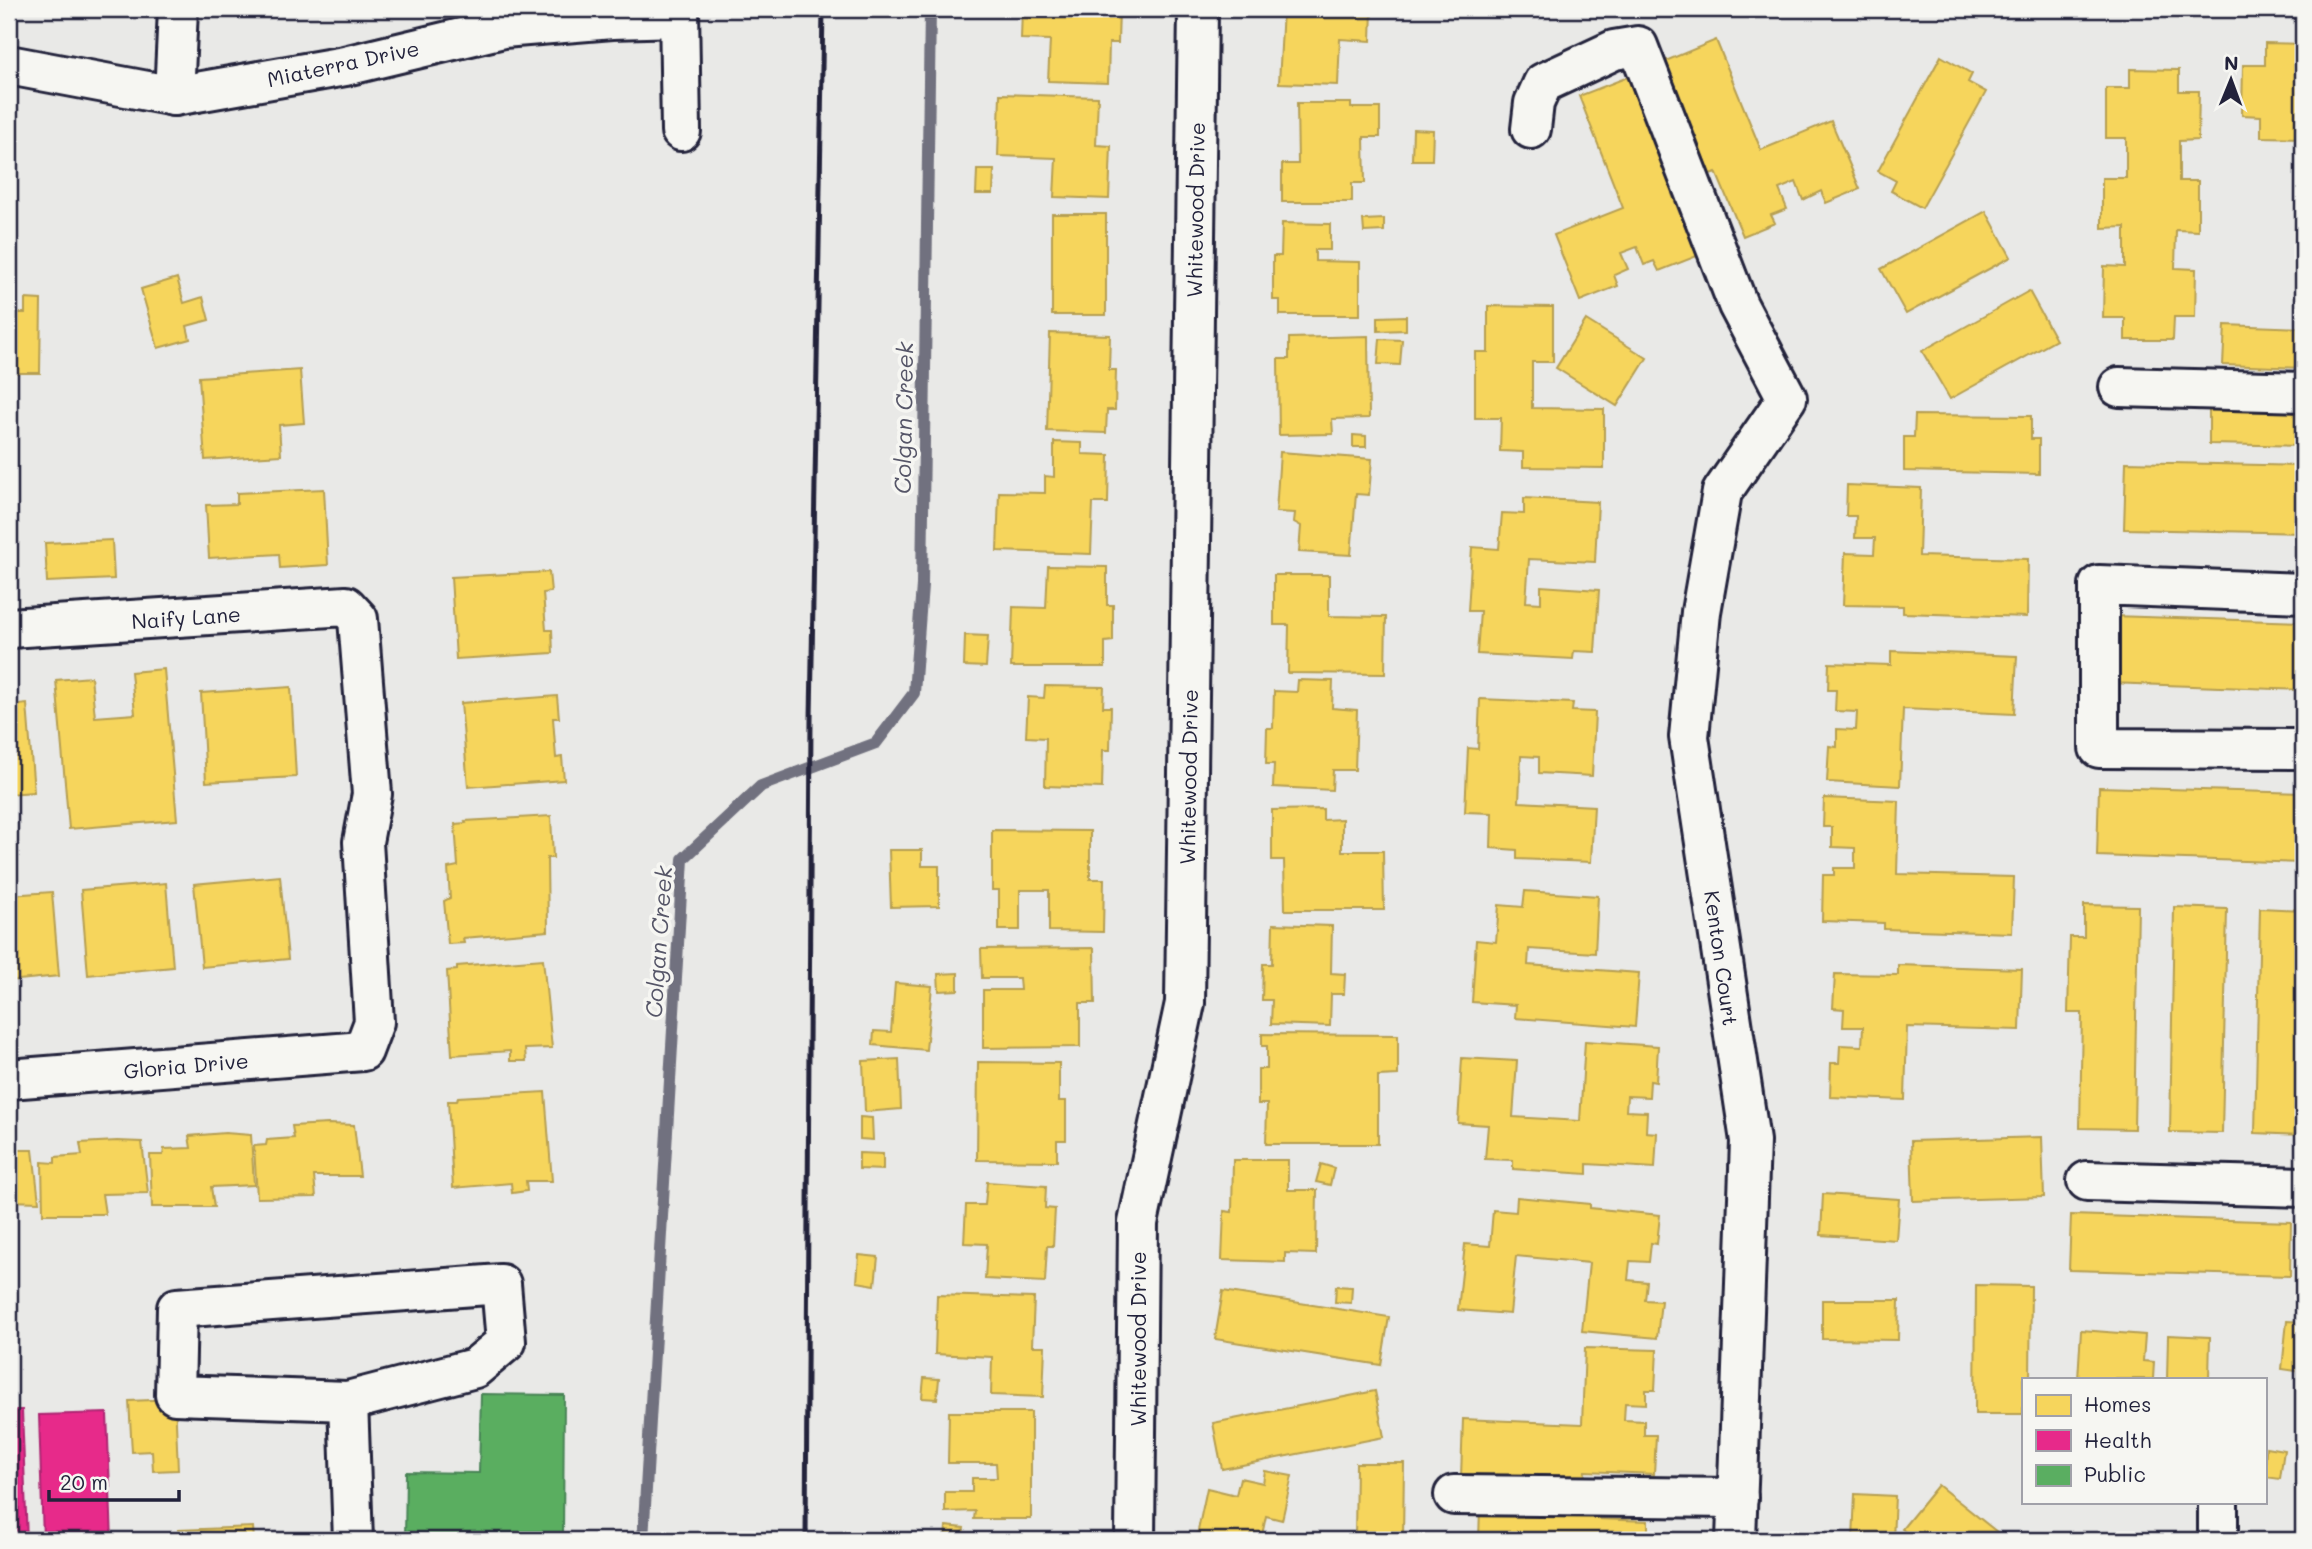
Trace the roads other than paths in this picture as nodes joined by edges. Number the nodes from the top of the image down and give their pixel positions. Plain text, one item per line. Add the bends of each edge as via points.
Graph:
1 (178, 9) edge
2 (1198, 9) edge
3 (679, 13) edge
4 (503, 18) edge
5 (9, 65) edge
6 (174, 96) junction
7 (1531, 129) dead end
8 (681, 131) dead end
9 (2119, 387) dead end
10 (2303, 392) edge
11 (2303, 593) edge
12 (9, 628) edge
13 (2303, 749) edge
14 (363, 1052) joint
15 (9, 1079) edge
16 (2087, 1181) dead end
17 (2303, 1187) edge
18 (348, 1401) junction
19 (1454, 1495) dead end
20 (1738, 1498) junction
21 (2218, 1504) edge
22 (352, 1540) edge
23 (1135, 1540) edge
24 (1737, 1540) edge
25 (2218, 1540) edge

1 - 6 street
2 - 23 street, Whitewood Drive via 1185,1003 1138,1223
3 - 4 street, Miaterra Drive via 612,19
3 - 8 street
4 - 6 street, Miaterra Drive via 345,66
5 - 6 street, Miaterra Drive
7 - 20 street, Kenton Court via 1534,103 1543,83 1614,50 1638,46 1738,305 1787,398 1722,492 1701,612 1689,737 1750,1141
9 - 10 street
11 - 13 street via 2099,585 2099,748
12 - 14 street, Naify Lane via 346,606 358,619 372,794 363,842 373,1022
14 - 15 street, Gloria Drive
16 - 17 street
18 - 18 street via 175,1395 177,1308 501,1284 506,1342 475,1368
18 - 22 street
19 - 20 street
20 - 24 street, Kenton Court
21 - 25 street

